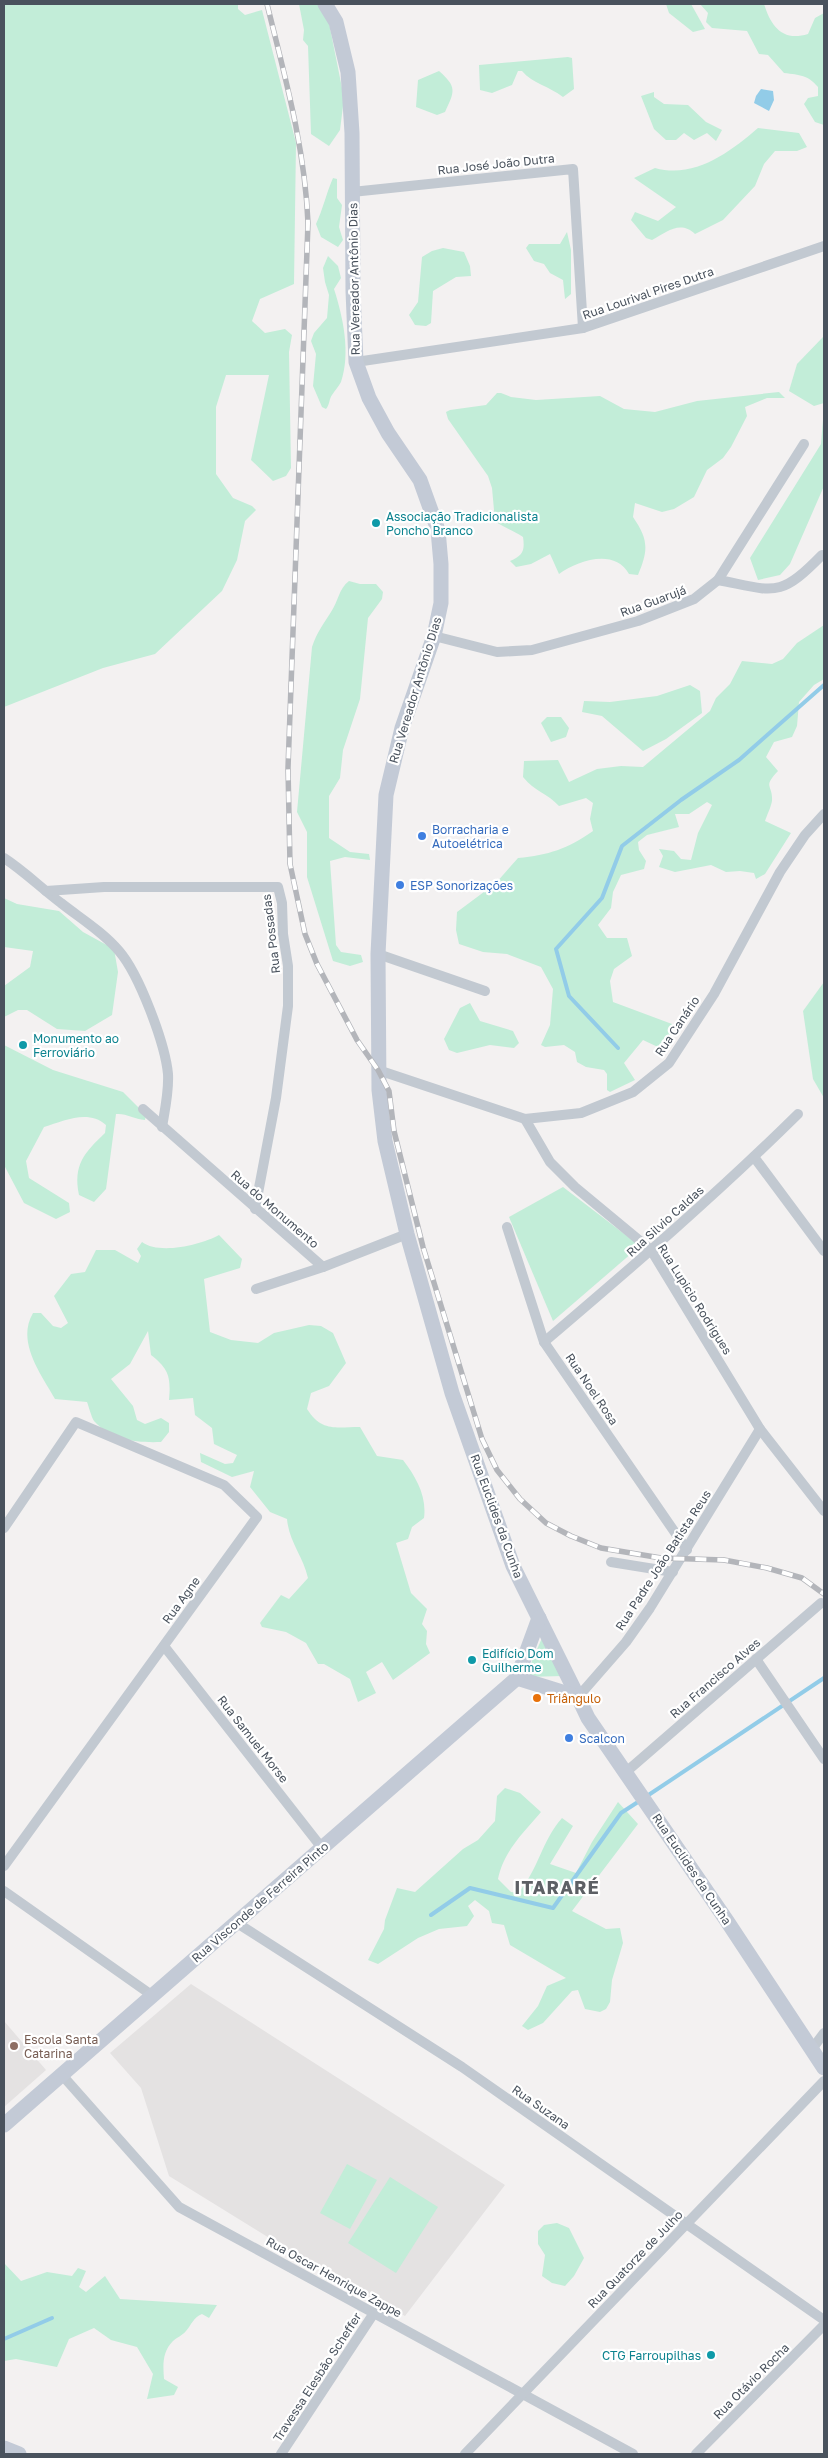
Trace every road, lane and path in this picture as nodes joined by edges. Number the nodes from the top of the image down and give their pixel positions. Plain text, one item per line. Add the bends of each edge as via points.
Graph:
1 (325, 4) edge
2 (352, 192) junction
3 (824, 246) edge
4 (584, 328) junction
5 (356, 362) junction
6 (804, 444) dead end
7 (822, 555) dead end
8 (718, 580) junction
9 (434, 636) junction
10 (824, 814) edge
11 (4, 858) edge
12 (46, 891) junction
13 (378, 954) junction
14 (485, 991) dead end
15 (378, 1070) junction
16 (143, 1109) dead end
17 (798, 1114) dead end
18 (524, 1119) junction
19 (162, 1127) junction
20 (754, 1157) junction
21 (255, 1209) junction
22 (506, 1227) dead end
23 (407, 1234) junction
24 (652, 1250) junction
25 (824, 1251) edge
26 (323, 1267) junction
27 (256, 1289) dead end
28 (544, 1342) junction
29 (760, 1430) junction
30 (824, 1511) edge
31 (4, 1528) edge
32 (686, 1550) junction
33 (611, 1562) dead end
34 (673, 1572) junction
35 (821, 1604) dead end
36 (539, 1618) junction
37 (164, 1646) junction
38 (756, 1659) junction
39 (517, 1678) junction
40 (578, 1697) junction
41 (824, 1759) edge
42 (626, 1772) junction
43 (322, 1848) junction
44 (4, 1866) edge
45 (4, 1891) edge
46 (237, 1922) junction
47 (153, 1996) junction
48 (824, 2033) edge
49 (812, 2049) junction
50 (824, 2068) edge
51 (62, 2074) junction
52 (824, 2081) edge
53 (4, 2125) edge
54 (686, 2224) junction
55 (374, 2313) junction
56 (824, 2320) edge
57 (824, 2325) edge
58 (522, 2394) junction
59 (4, 2448) edge
60 (20, 2454) edge
61 (281, 2454) edge
62 (465, 2454) edge
63 (632, 2454) edge
64 (696, 2454) edge

1 - 2 street, Rua Vereador Antônio Dias via 336,22 348,72
2 - 4 street, Rua José João Dutra via 573,169
2 - 5 street, Rua Vereador Antônio Dias
3 - 4 street, Rua Lourival Pires Dutra
4 - 5 street, Rua Lourival Pires Dutra
5 - 9 street, Rua Vereador Antônio Dias via 388,433 420,480 438,530 441,603
6 - 8 street, Rua Guarujá
7 - 8 street via 798,579 782,589 764,589
8 - 9 street, Rua Guarujá via 694,599 638,621 532,650 497,652
9 - 13 street, Rua Vereador Antônio Dias via 402,728 386,795
10 - 18 street, Rua Canário via 780,872 714,994 669,1063 634,1092 581,1113
11 - 12 street
12 - 19 street via 119,951 140,985 168,1074
12 - 21 street, Rua Possadas via 104,887 278,887 288,966 288,1006 276,1098
13 - 14 street
13 - 15 street, Rua Vereador Antônio Dias
15 - 18 street, Rua Canário
15 - 23 street, Rua Euclides da Cunha via 385,1142
16 - 19 street, Rua do Monumento
17 - 20 street, Rua Silvio Caldas
18 - 24 street, Rua Lupicio Rodrigues via 550,1162 575,1187
19 - 21 street, Rua do Monumento
20 - 24 street, Rua Silvio Caldas
20 - 25 street
21 - 26 street, Rua do Monumento
22 - 28 street, Rua Noel Rosa
23 - 26 street
23 - 36 street, Rua Euclides da Cunha via 452,1393 513,1566
24 - 28 street, Rua Silvio Caldas
24 - 29 street, Rua Lupicio Rodrigues
26 - 27 street
28 - 32 street, Rua Noel Rosa
29 - 30 street, Rua Lupicio Rodrigues
29 - 32 street, Rua Padre João Batista Reus
31 - 37 street, Rua Agne via 76,1422 224,1485 257,1517
32 - 34 street, Rua Padre João Batista Reus
33 - 34 street
34 - 40 street, Rua Padre João Batista Reus via 626,1642
35 - 38 street, Rua Francisco Alves
36 - 39 street, Rua Visconde de Ferreira Pinto
36 - 40 street, Rua Euclides da Cunha
37 - 43 street, Rua Samuel Morse
37 - 44 street, Rua Agne
38 - 41 street
38 - 42 street, Rua Francisco Alves
39 - 40 street
39 - 43 street, Rua Visconde de Ferreira Pinto
40 - 42 street, Rua Euclides da Cunha via 588,1718
42 - 49 street, Rua Euclides da Cunha
43 - 46 street, Rua Visconde de Ferreira Pinto
45 - 47 street
46 - 47 street, Rua Visconde de Ferreira Pinto
46 - 54 street, Rua Suzana via 462,2067
47 - 51 street, Rua Visconde de Ferreira Pinto
48 - 49 street
49 - 50 street, Rua Euclides da Cunha
51 - 53 street, Rua Visconde de Ferreira Pinto
51 - 55 street, Rua Oscar Henrique Zappe via 179,2207
52 - 54 street, Rua Quatorze de Julho
54 - 56 street, Rua Suzana
54 - 58 street, Rua Quatorze de Julho
55 - 58 street, Rua Oscar Henrique Zappe
55 - 61 street, Travessa Elesbão Scheffer
57 - 64 street, Rua Otávio Rocha
58 - 62 street, Rua Quatorze de Julho
58 - 63 street, Rua Oscar Henrique Zappe
59 - 60 street

